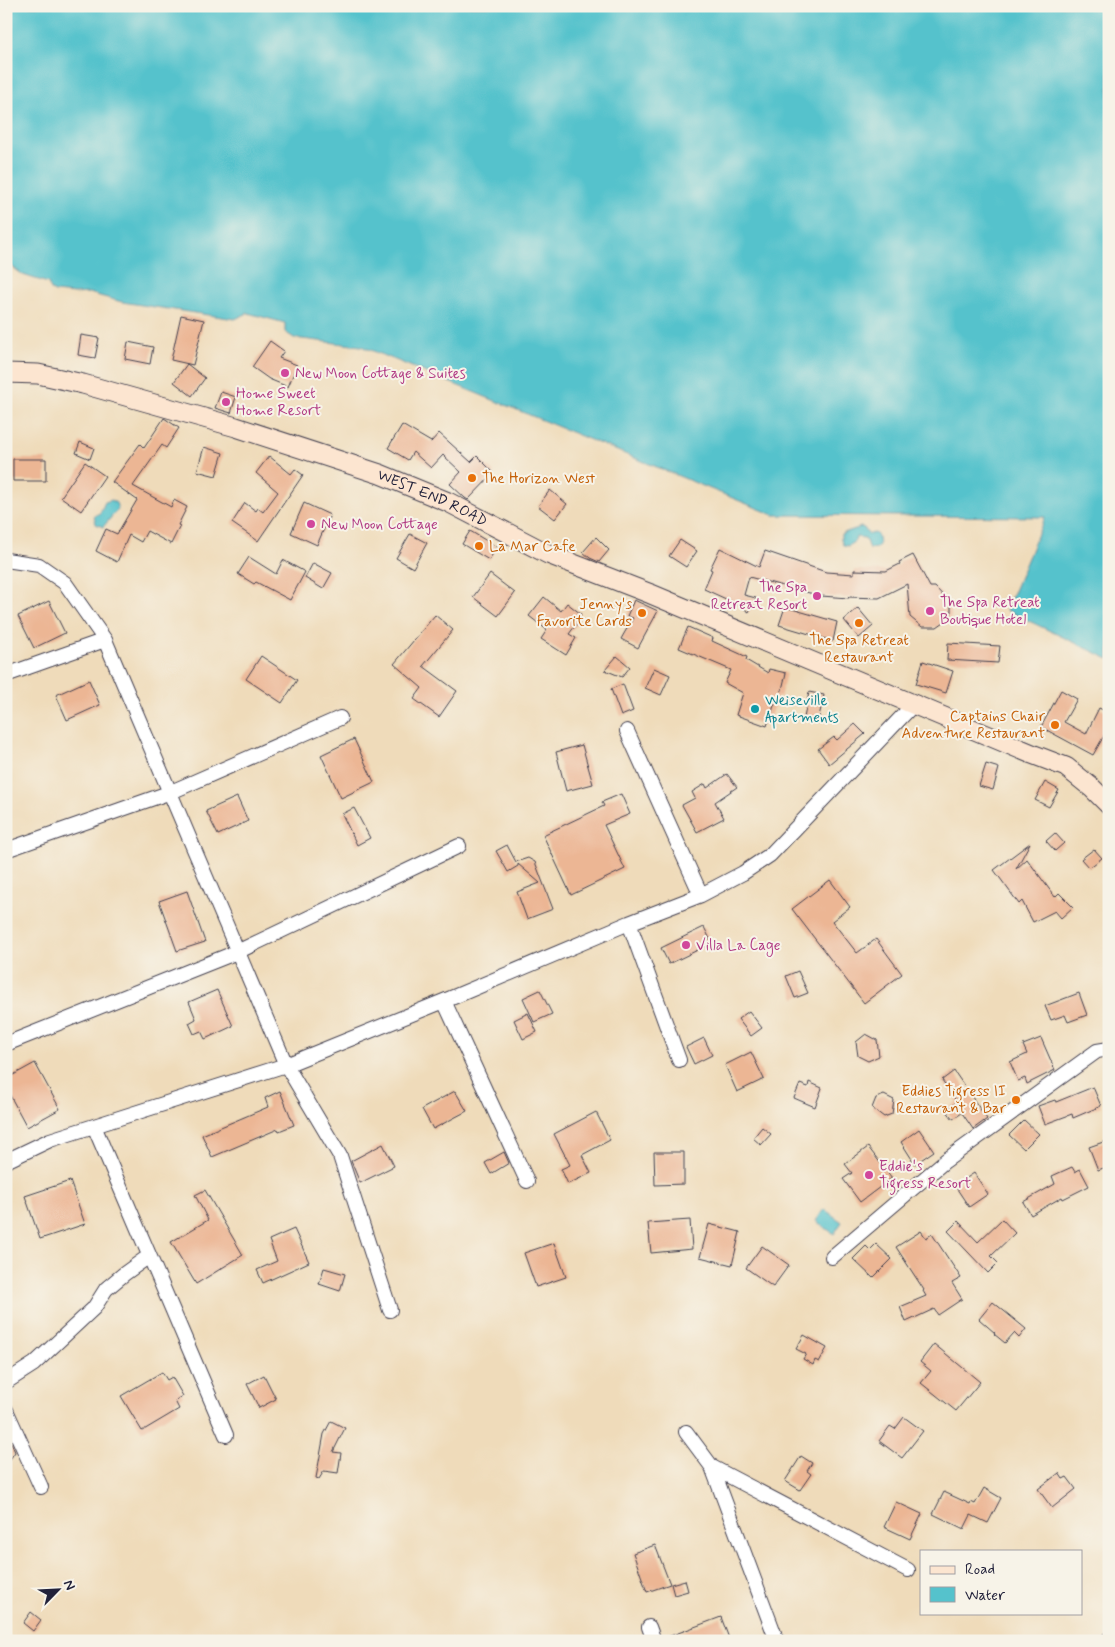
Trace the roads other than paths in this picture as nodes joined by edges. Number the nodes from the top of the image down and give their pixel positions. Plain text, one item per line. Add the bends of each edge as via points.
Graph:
1 (6, 373) edge
2 (6, 560) edge
3 (105, 640) junction
4 (6, 676) edge
5 (914, 704) junction
6 (340, 718) dead end
7 (627, 731) dead end
8 (171, 792) junction
9 (1109, 805) edge
10 (459, 846) dead end
11 (6, 850) edge
12 (701, 895) junction
13 (629, 923) junction
14 (237, 952) junction
15 (444, 1001) junction
16 (6, 1044) edge
17 (1109, 1049) edge
18 (679, 1060) dead end
19 (286, 1065) junction
20 (94, 1126) junction
21 (6, 1161) edge
22 (527, 1181) dead end
23 (149, 1256) junction
24 (832, 1257) dead end
25 (390, 1310) dead end
26 (6, 1382) edge
27 (6, 1410) edge
28 (686, 1432) dead end
29 (226, 1434) dead end
30 (712, 1468) junction
31 (40, 1487) dead end
32 (908, 1570) dead end
33 (649, 1627) dead end
34 (654, 1641) edge
35 (777, 1641) edge

1 - 5 main road, WEST END ROAD via 38,374 83,384 236,427 380,474 448,502 548,554
2 - 3 street via 39,565 65,583
3 - 4 street
3 - 8 street
5 - 9 main road, WEST END ROAD via 1066,767
5 - 12 street via 770,855
6 - 8 street
7 - 12 street
8 - 11 street
8 - 14 street
10 - 14 street
12 - 13 street
13 - 15 street
13 - 18 street
14 - 16 street
14 - 19 street
15 - 19 street
15 - 22 street
17 - 24 street via 1097,1051 945,1161
19 - 20 street
19 - 25 street via 340,1156
20 - 21 street via 50,1140
20 - 23 street
23 - 26 street via 106,1289 94,1308 34,1364
23 - 29 street
27 - 31 street
28 - 30 street
30 - 32 street
30 - 35 street
33 - 34 street

